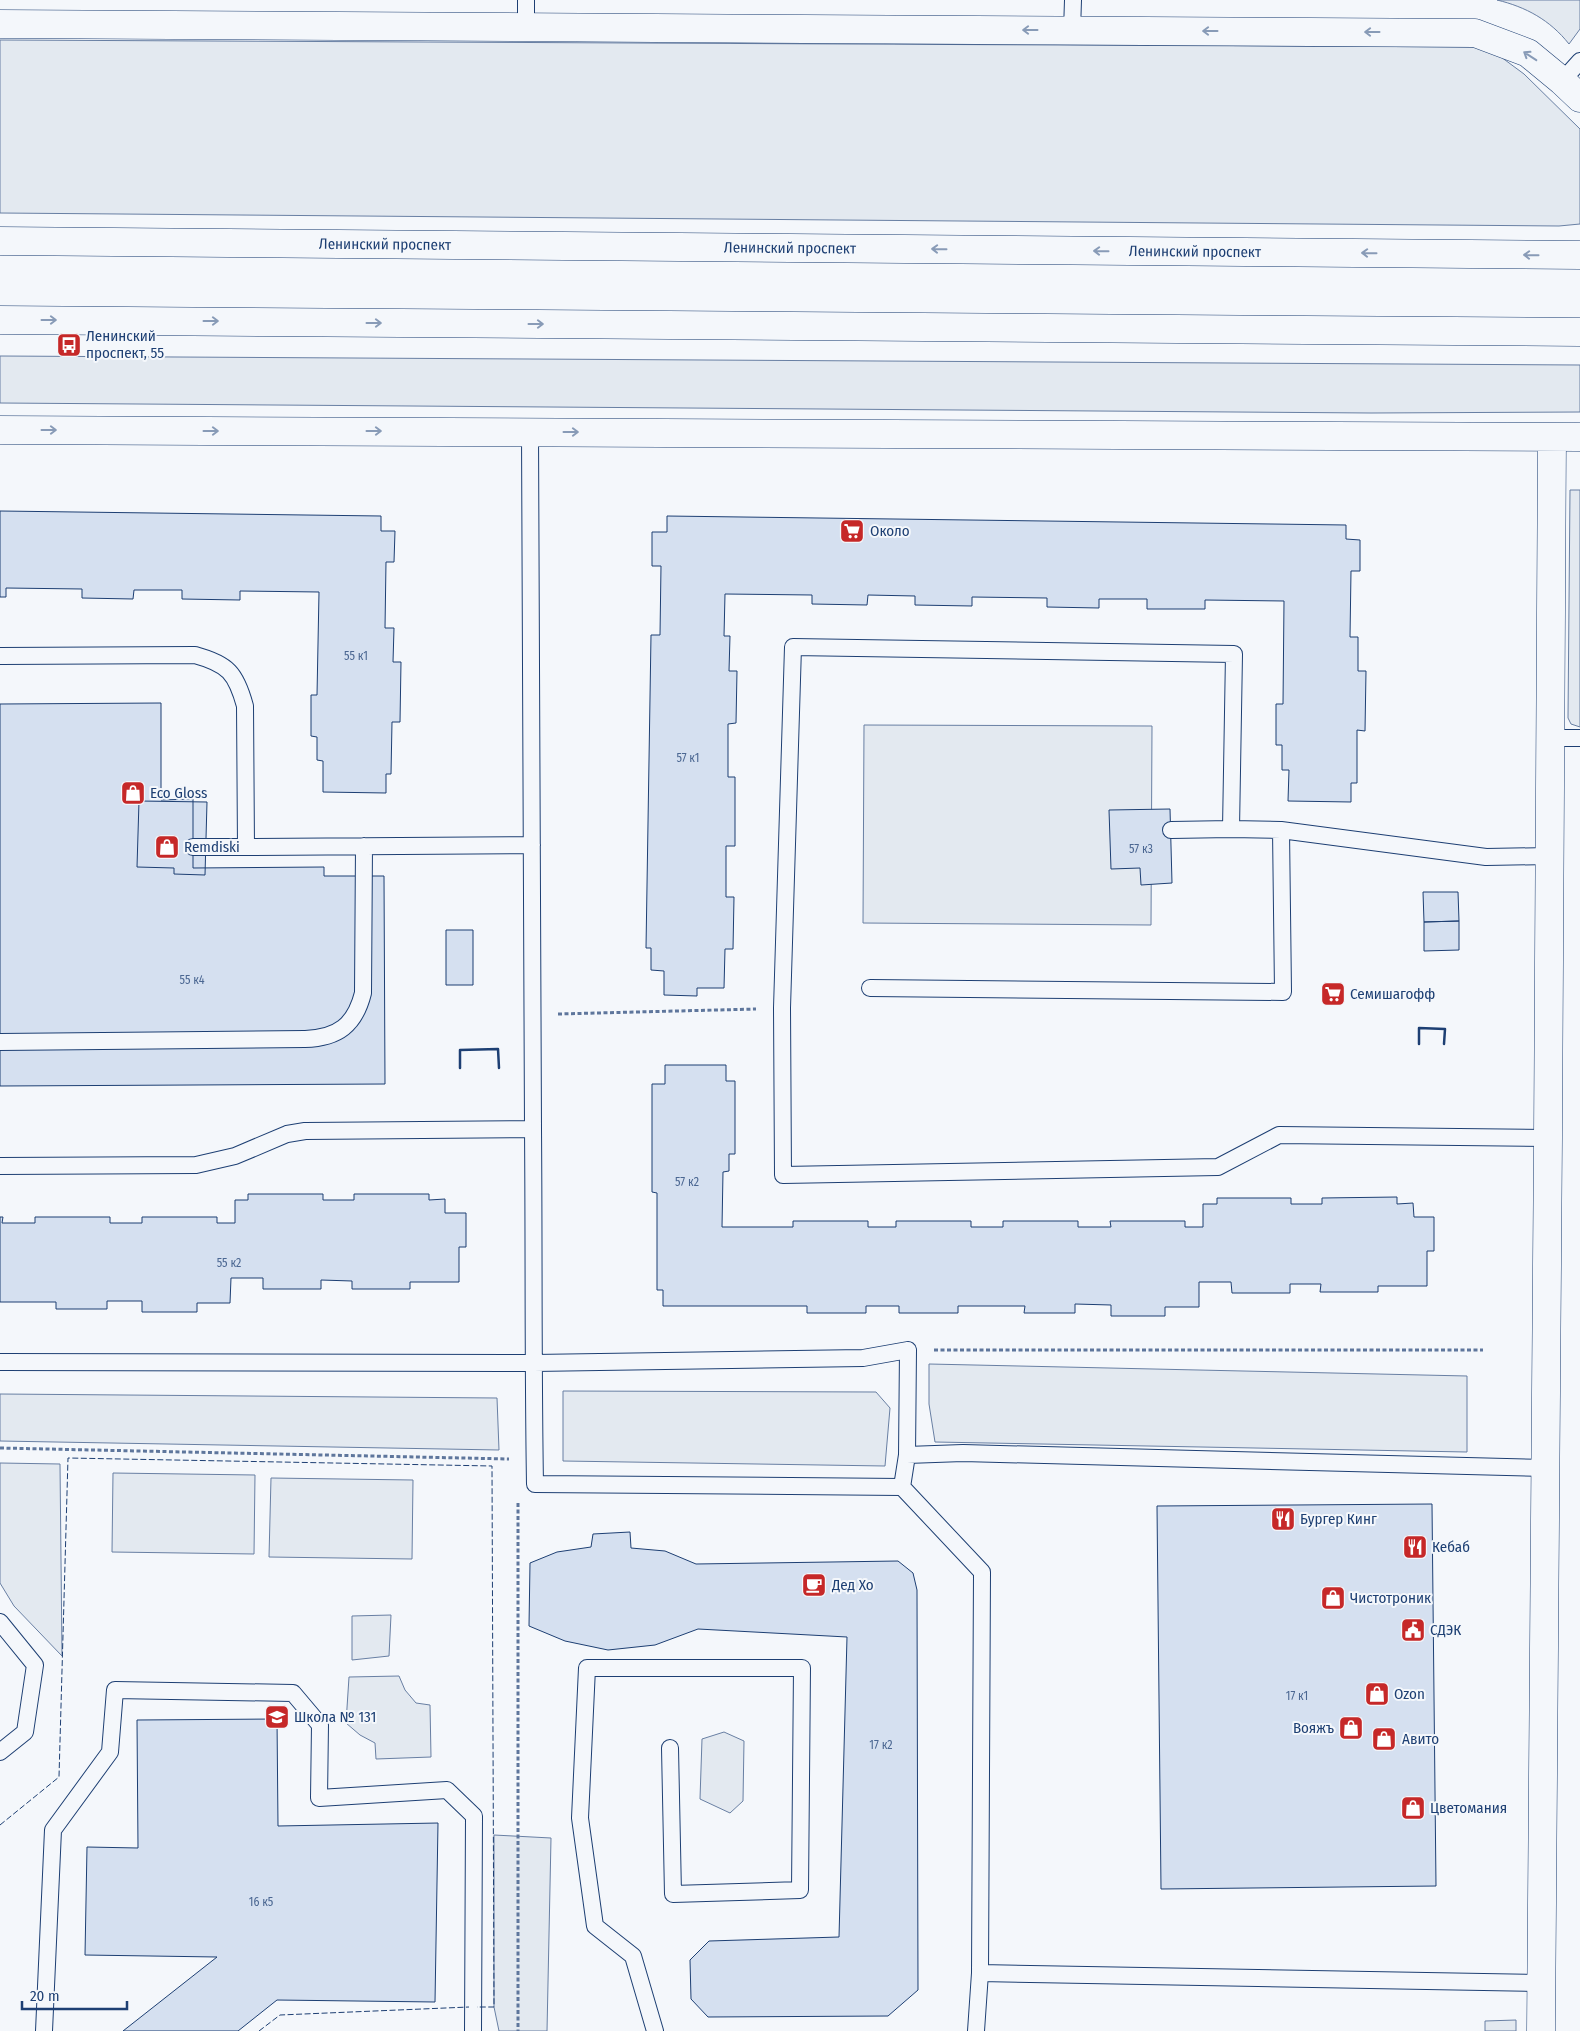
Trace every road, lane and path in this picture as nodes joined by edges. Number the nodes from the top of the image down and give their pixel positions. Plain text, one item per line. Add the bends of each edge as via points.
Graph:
1 (526, 0) edge
2 (1072, 0) edge
3 (0, 24) edge
4 (526, 27) junction
5 (1072, 30) junction
6 (1580, 61) edge
7 (1571, 90) edge
8 (0, 241) edge
9 (1580, 255) edge
10 (0, 320) edge
11 (1580, 332) edge
12 (0, 430) edge
13 (530, 432) junction
14 (1552, 437) junction
15 (1580, 437) edge
16 (0, 656) edge
17 (1551, 738) junction
18 (1580, 738) edge
19 (1231, 829) junction
20 (1170, 830) dead end
21 (1281, 830) junction
22 (532, 845) junction
23 (246, 846) junction
24 (364, 846) junction
25 (193, 847) dead end
26 (1549, 856) junction
27 (870, 988) dead end
28 (782, 1008) junction
29 (532, 1015) junction
30 (0, 1042) edge
31 (533, 1129) junction
32 (1548, 1138) junction
33 (0, 1166) edge
34 (908, 1350) junction
35 (1483, 1350) dead end
36 (0, 1362) edge
37 (534, 1364) junction
38 (0, 1448) edge
39 (907, 1455) junction
40 (535, 1460) junction
41 (1546, 1468) junction
42 (902, 1487) junction
43 (518, 1500) dead end
44 (0, 1622) edge
45 (670, 1748) dead end
46 (0, 1752) edge
47 (980, 1973) junction
48 (1541, 1983) junction
49 (44, 2031) edge
50 (472, 2031) edge
51 (518, 2031) edge
52 (655, 2031) edge
53 (976, 2031) edge
54 (1541, 2031) edge

1 - 4 lane
2 - 5 lane
3 - 4 street
5 -> 4 street
7 -> 5 street via 1528,53 1475,33
6 - 7 lane
9 -> 8 street, Ленинский проспект
10 -> 11 street
12 -> 13 street
13 -> 14 street
13 - 22 lane
14 - 15 street
14 - 17 street
16 - 23 lane via 195,655 214,660 228,669 239,684 245,706
17 - 18 lane
17 - 26 street
19 - 20 lane
19 - 21 lane
19 - 28 lane via 1234,654 793,646
21 - 26 lane via 1486,857
21 - 27 lane via 1283,992
22 - 24 lane
22 - 29 lane
23 - 24 lane
23 - 25 lane
24 - 30 lane via 363,994 350,1022 331,1036 312,1039
26 - 32 street
28 - 29 path
28 - 32 lane via 783,1175 1218,1167 1279,1135
29 - 31 lane
31 - 33 lane via 305,1131 287,1134 235,1156 196,1165
31 - 37 lane
32 - 41 street
34 - 35 path
34 - 37 lane via 863,1358
34 - 39 lane
36 - 37 lane
37 - 40 lane
38 - 40 path
39 - 41 lane via 963,1453
39 - 42 lane
40 - 42 lane via 535,1484
41 - 48 street
42 - 47 lane via 982,1572
43 - 51 path
44 - 46 lane via 35,1665 25,1732
45 - 52 lane via 673,1894 800,1890 802,1668 587,1668 580,1818 595,1926 633,1956
47 - 48 lane
47 - 53 lane
48 - 54 street
49 - 50 lane via 53,1830 110,1752 115,1690 293,1693 320,1725 319,1798 447,1790 454,1796 474,1816

